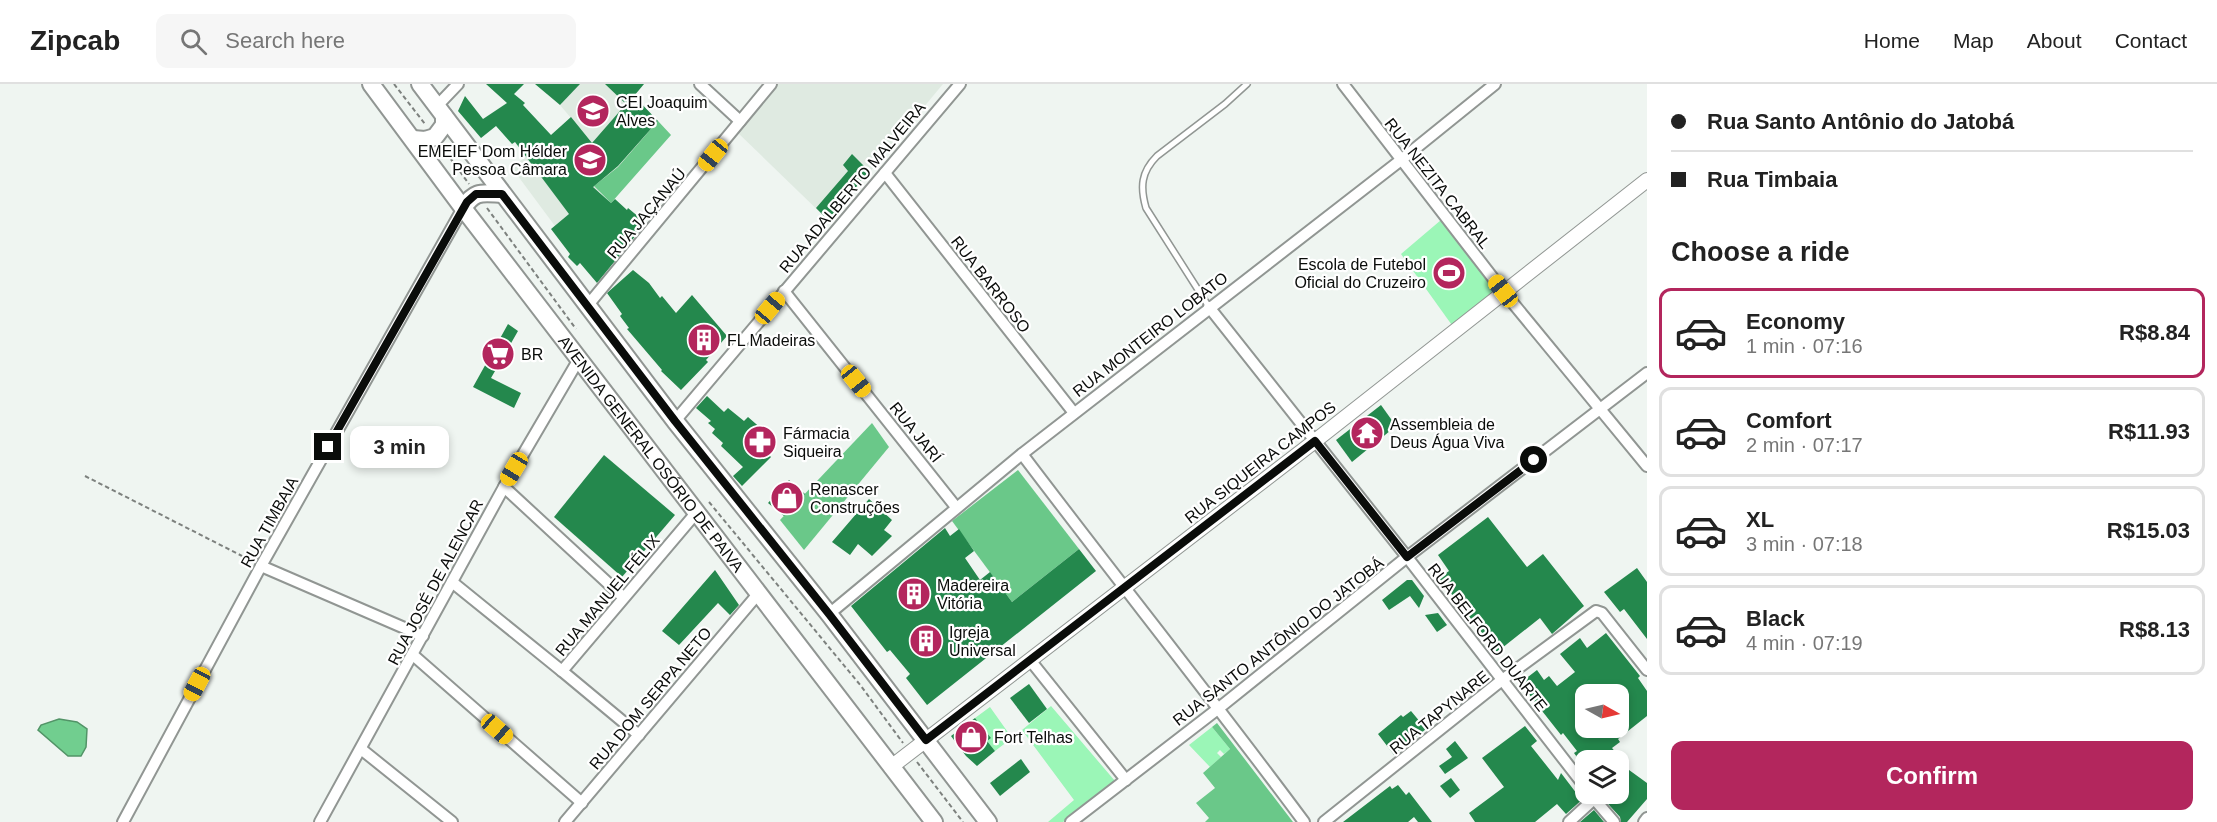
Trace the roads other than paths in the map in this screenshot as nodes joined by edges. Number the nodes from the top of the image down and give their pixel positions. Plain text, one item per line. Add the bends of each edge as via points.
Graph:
1 (371, 84) edge
2 (420, 84) edge
3 (458, 84) edge
4 (700, 84) edge
5 (771, 84) edge
6 (960, 84) edge
7 (1247, 84) edge
8 (1343, 84) edge
9 (1495, 84) edge
10 (441, 111) junction
11 (740, 121) junction
12 (413, 139) junction
13 (1401, 160) junction
14 (885, 173) junction
15 (1647, 180) edge
16 (502, 194) junction
17 (463, 208) junction
18 (784, 291) junction
19 (1503, 291) junction
20 (588, 305) junction
21 (1209, 307) junction
22 (579, 359) junction
23 (1647, 373) edge
24 (1600, 410) junction
25 (1074, 413) junction
26 (675, 421) junction
27 (1315, 441) junction
28 (1022, 454) junction
29 (1647, 466) edge
30 (504, 487) junction
31 (956, 507) junction
32 (696, 513) junction
33 (1407, 557) junction
34 (261, 566) junction
35 (452, 582) junction
36 (1124, 588) junction
37 (758, 594) junction
38 (623, 597) junction
39 (829, 614) junction
40 (423, 636) junction
41 (413, 655) junction
42 (1030, 660) junction
43 (562, 670) junction
44 (1647, 670) edge
45 (1502, 680) junction
46 (1219, 708) junction
47 (639, 735) junction
48 (926, 740) junction
49 (361, 749) junction
50 (891, 767) junction
51 (1575, 774) edge
52 (1126, 780) junction
53 (582, 803) junction
54 (1585, 804) edge
55 (1599, 804) edge
56 (1647, 818) edge
57 (123, 822) edge
58 (320, 822) edge
59 (452, 822) edge
60 (565, 822) edge
61 (934, 822) edge
62 (988, 822) edge
63 (1071, 822) edge
64 (1304, 822) edge
65 (1324, 822) edge
66 (1569, 822) edge
67 (1614, 822) edge
68 (1644, 822) edge

1 - 12 main road, AVENIDA GENERAL OSÓRIO DE PAIVA
2 - 10 main road
3 - 10 street
4 - 11 street
5 - 11 street, RUA JAÇANAÚ
6 - 14 street, RUA ADALBERTO MALVEIRA
7 - 21 lane via 1157,156 1142,178 1146,208
8 - 13 street, RUA NEZITA CABRAL
9 - 13 street, RUA MONTEIRO LOBATO
10 - 12 main road via 444,125 435,137
10 - 16 main road
11 - 20 street, RUA JAÇANAÚ
12 - 17 main road, AVENIDA GENERAL OSÓRIO DE PAIVA
13 - 19 street, RUA NEZITA CABRAL
13 - 21 street, RUA MONTEIRO LOBATO
14 - 18 street, RUA ADALBERTO MALVEIRA
14 - 25 street, RUA BARROSO
15 - 19 street, RUA SIQUEIRA CAMPOS
16 - 17 main road via 476,194
16 - 20 main road
17 - 22 main road, AVENIDA GENERAL OSÓRIO DE PAIVA
17 - 34 street, RUA TIMBAIA
18 - 26 street, RUA ADALBERTO MALVEIRA
18 - 31 street, RUA JARÍ
19 - 24 street, RUA NEZITA CABRAL
19 - 27 street, RUA SIQUEIRA CAMPOS
20 - 26 main road
21 - 25 street, RUA MONTEIRO LOBATO
21 - 27 street, RUA BELFORD DUARTE
22 - 30 street, RUA JOSÉ DE ALENCAR
22 - 32 main road, AVENIDA GENERAL OSÓRIO DE PAIVA
23 - 24 street, RUA SANTO ANTÔNIO DO JATOBÁ
24 - 29 street, RUA NEZITA CABRAL
24 - 33 street, RUA SANTO ANTÔNIO DO JATOBÁ
25 - 28 street, RUA MONTEIRO LOBATO
26 - 39 main road
27 - 33 street, RUA BELFORD DUARTE
27 - 36 street, RUA SIQUEIRA CAMPOS
28 - 31 street, RUA MONTEIRO LOBATO
28 - 36 street
30 - 35 street, RUA JOSÉ DE ALENCAR
30 - 38 street
31 - 39 street, RUA MONTEIRO LOBATO
32 - 37 main road, AVENIDA GENERAL OSÓRIO DE PAIVA
32 - 38 street, RUA MANUEL FÉLIX
33 - 45 street, RUA BELFORD DUARTE
33 - 46 street, RUA SANTO ANTÔNIO DO JATOBÁ
34 - 40 street
34 - 57 street, RUA TIMBAIA
35 - 40 street, RUA JOSÉ DE ALENCAR
35 - 43 street, RUA MANUEL FÉLIX
36 - 42 street, RUA SIQUEIRA CAMPOS
36 - 46 street
37 - 47 street, RUA DOM SERPA NETO
37 - 50 main road, AVENIDA GENERAL OSÓRIO DE PAIVA
38 - 43 street, RUA MANUEL FÉLIX
39 - 48 main road
40 - 41 street, RUA JOSÉ DE ALENCAR
41 - 49 street, RUA JOSÉ DE ALENCAR
41 - 53 street
42 - 48 street, RUA SIQUEIRA CAMPOS
42 - 52 street
43 - 47 street
44 - 45 street, RUA TAPYNARE via 1598,610
45 - 51 street, RUA BELFORD DUARTE
45 - 65 street, RUA TAPYNARE
46 - 52 street, RUA SANTO ANTÔNIO DO JATOBÁ
46 - 64 street
47 - 53 street, RUA DOM SERPA NETO
48 - 50 street, RUA SIQUEIRA CAMPOS
48 - 62 main road
49 - 58 street, RUA JOSÉ DE ALENCAR
49 - 59 street
50 - 61 main road, AVENIDA GENERAL OSÓRIO DE PAIVA
52 - 63 street, RUA SANTO ANTÔNIO DO JATOBÁ
53 - 60 street, RUA DOM SERPA NETO
54 - 66 street
55 - 67 street
56 - 68 street

